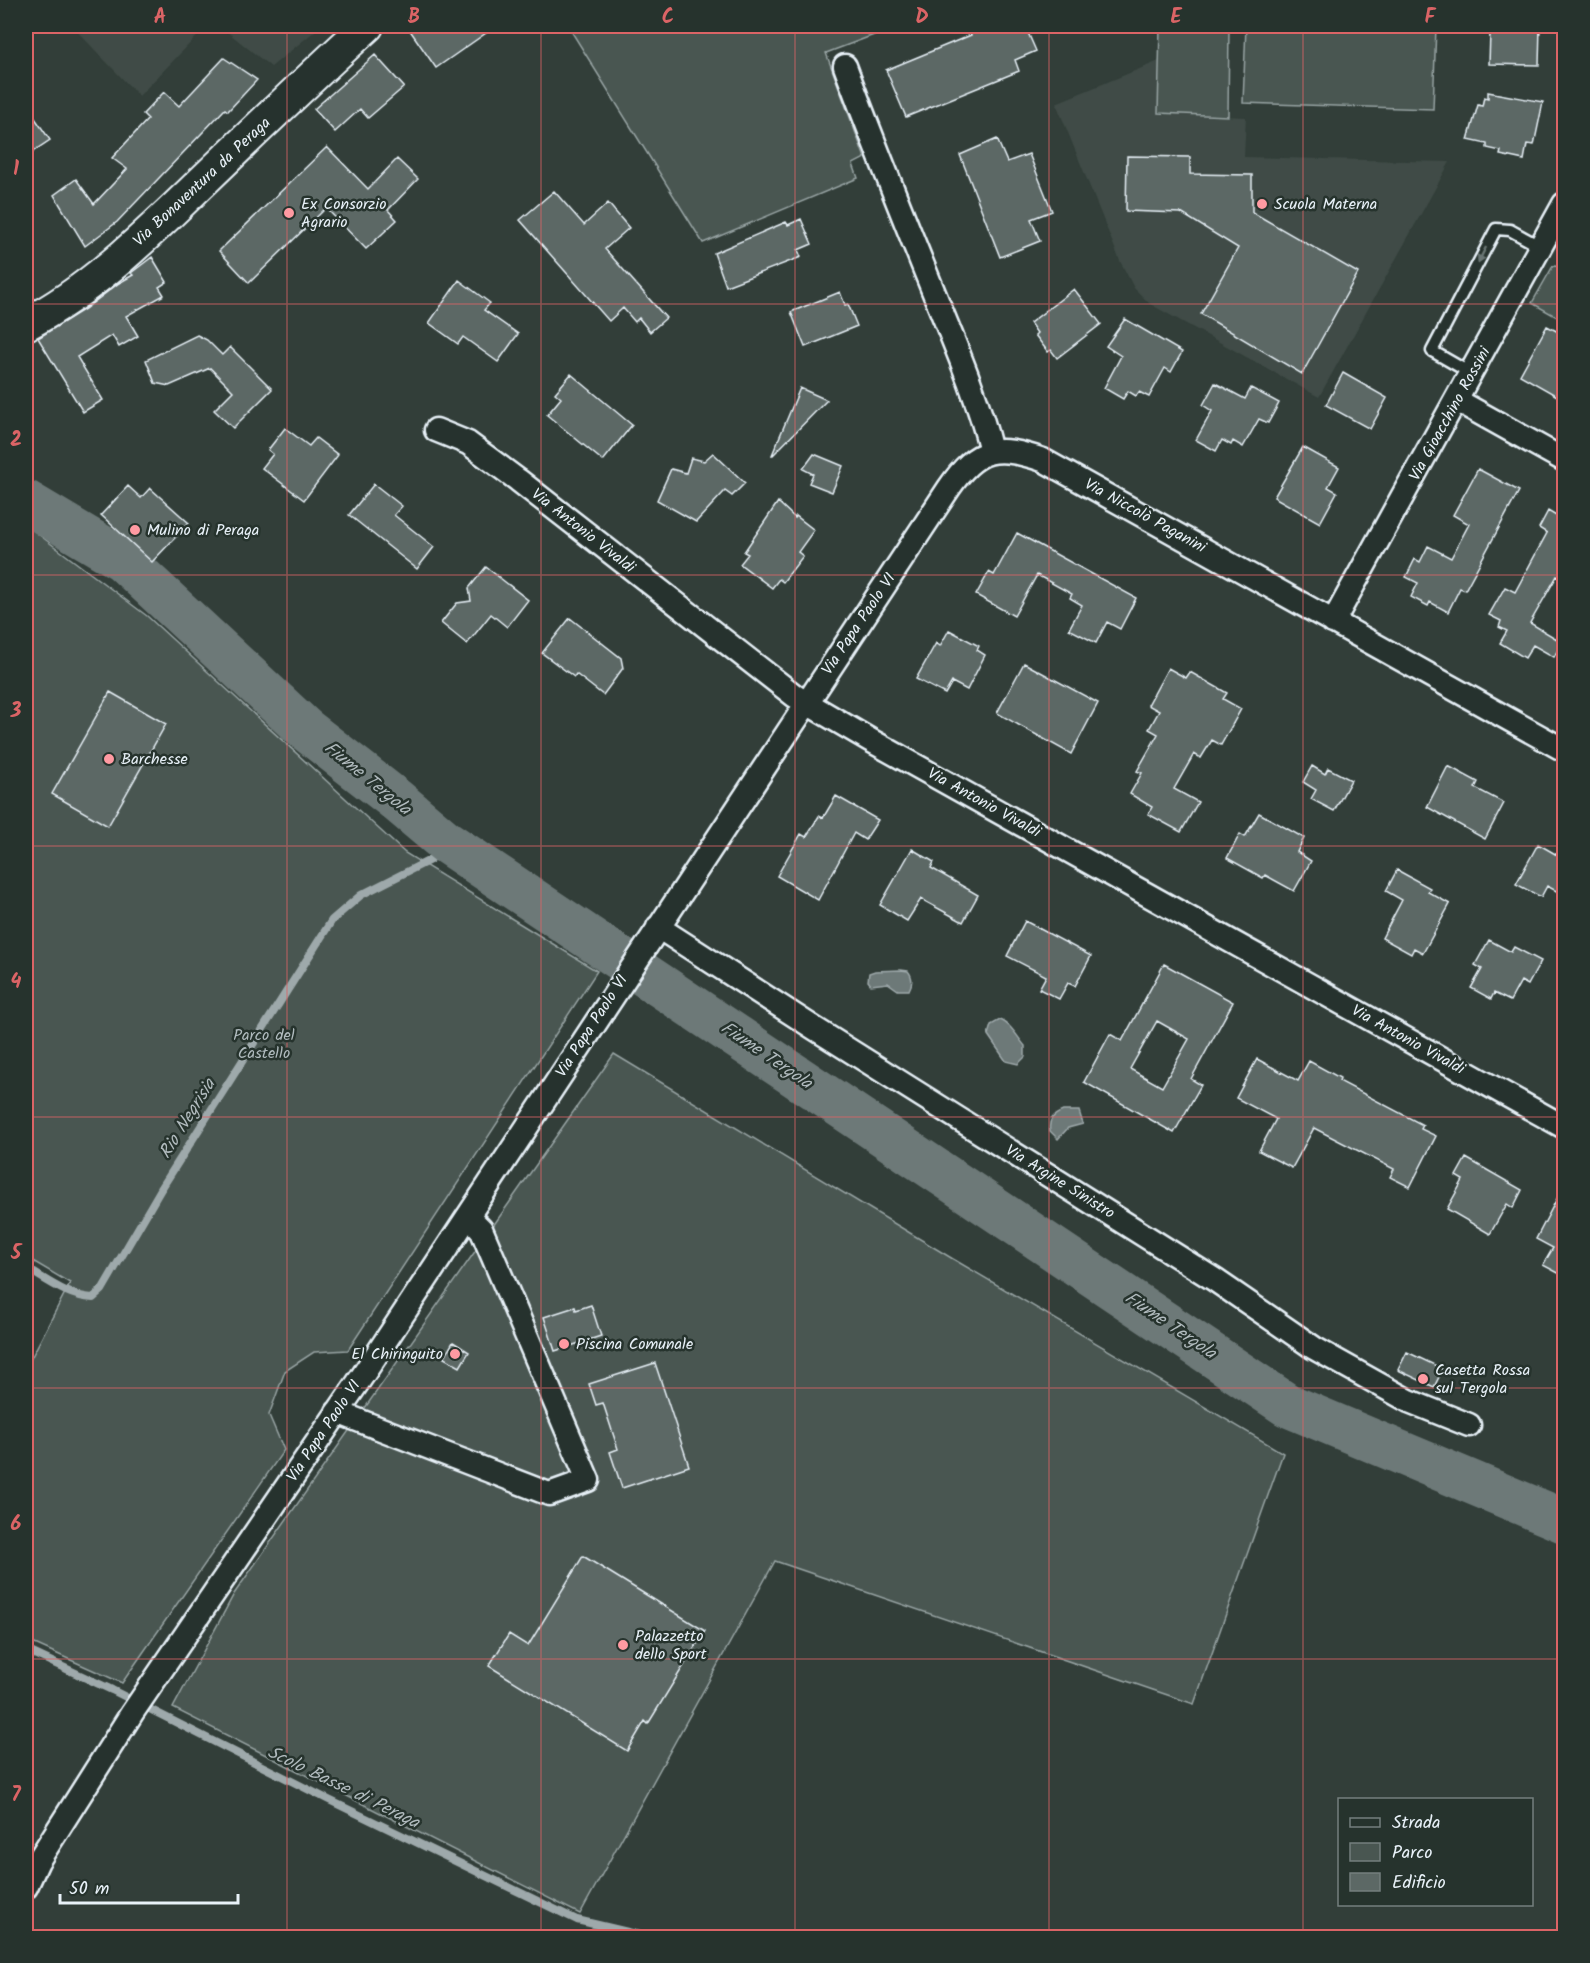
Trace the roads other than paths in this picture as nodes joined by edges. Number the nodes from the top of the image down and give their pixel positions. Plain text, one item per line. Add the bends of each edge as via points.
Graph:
1 (367, 26) edge
2 (845, 66) dead end
3 (1564, 204) edge
4 (1541, 247) junction
5 (26, 324) edge
6 (1472, 374) junction
7 (1458, 401) junction
8 (436, 430) dead end
9 (991, 451) junction
10 (1564, 459) edge
11 (1333, 622) junction
12 (806, 703) junction
13 (1564, 750) edge
14 (657, 927) junction
15 (1564, 1127) edge
16 (468, 1215) junction
17 (337, 1412) junction
18 (1469, 1425) dead end
19 (26, 1887) edge

1 - 5 main road, Via Bonaventura da Peraga via 154,229 84,287
2 - 9 street via 954,343
3 - 4 street, Via Gioacchino Rossini
4 - 6 street, Via Gioacchino Rossini
4 -> 6 lane via 1510,230 1496,229 1432,351
6 - 7 street, Via Gioacchino Rossini
7 - 10 street
7 - 11 street, Via Gioacchino Rossini
8 - 12 street, Via Antonio Vivaldi via 468,443
9 - 11 street, Via Niccolò Paganini via 1023,453 1050,464
9 - 12 street, Via Papa Paolo VI via 961,470
11 - 13 street, Via Niccolò Paganini
12 - 14 street, Via Papa Paolo VI
12 - 15 street, Via Antonio Vivaldi
14 - 16 street, Via Papa Paolo VI
14 - 18 street, Via Argine Sinistro via 1196,1268 1314,1348 1409,1401
16 - 17 street, Via Papa Paolo VI
16 - 17 street via 481,1229 588,1480 549,1494
17 - 19 street, Via Papa Paolo VI via 132,1713 38,1861

